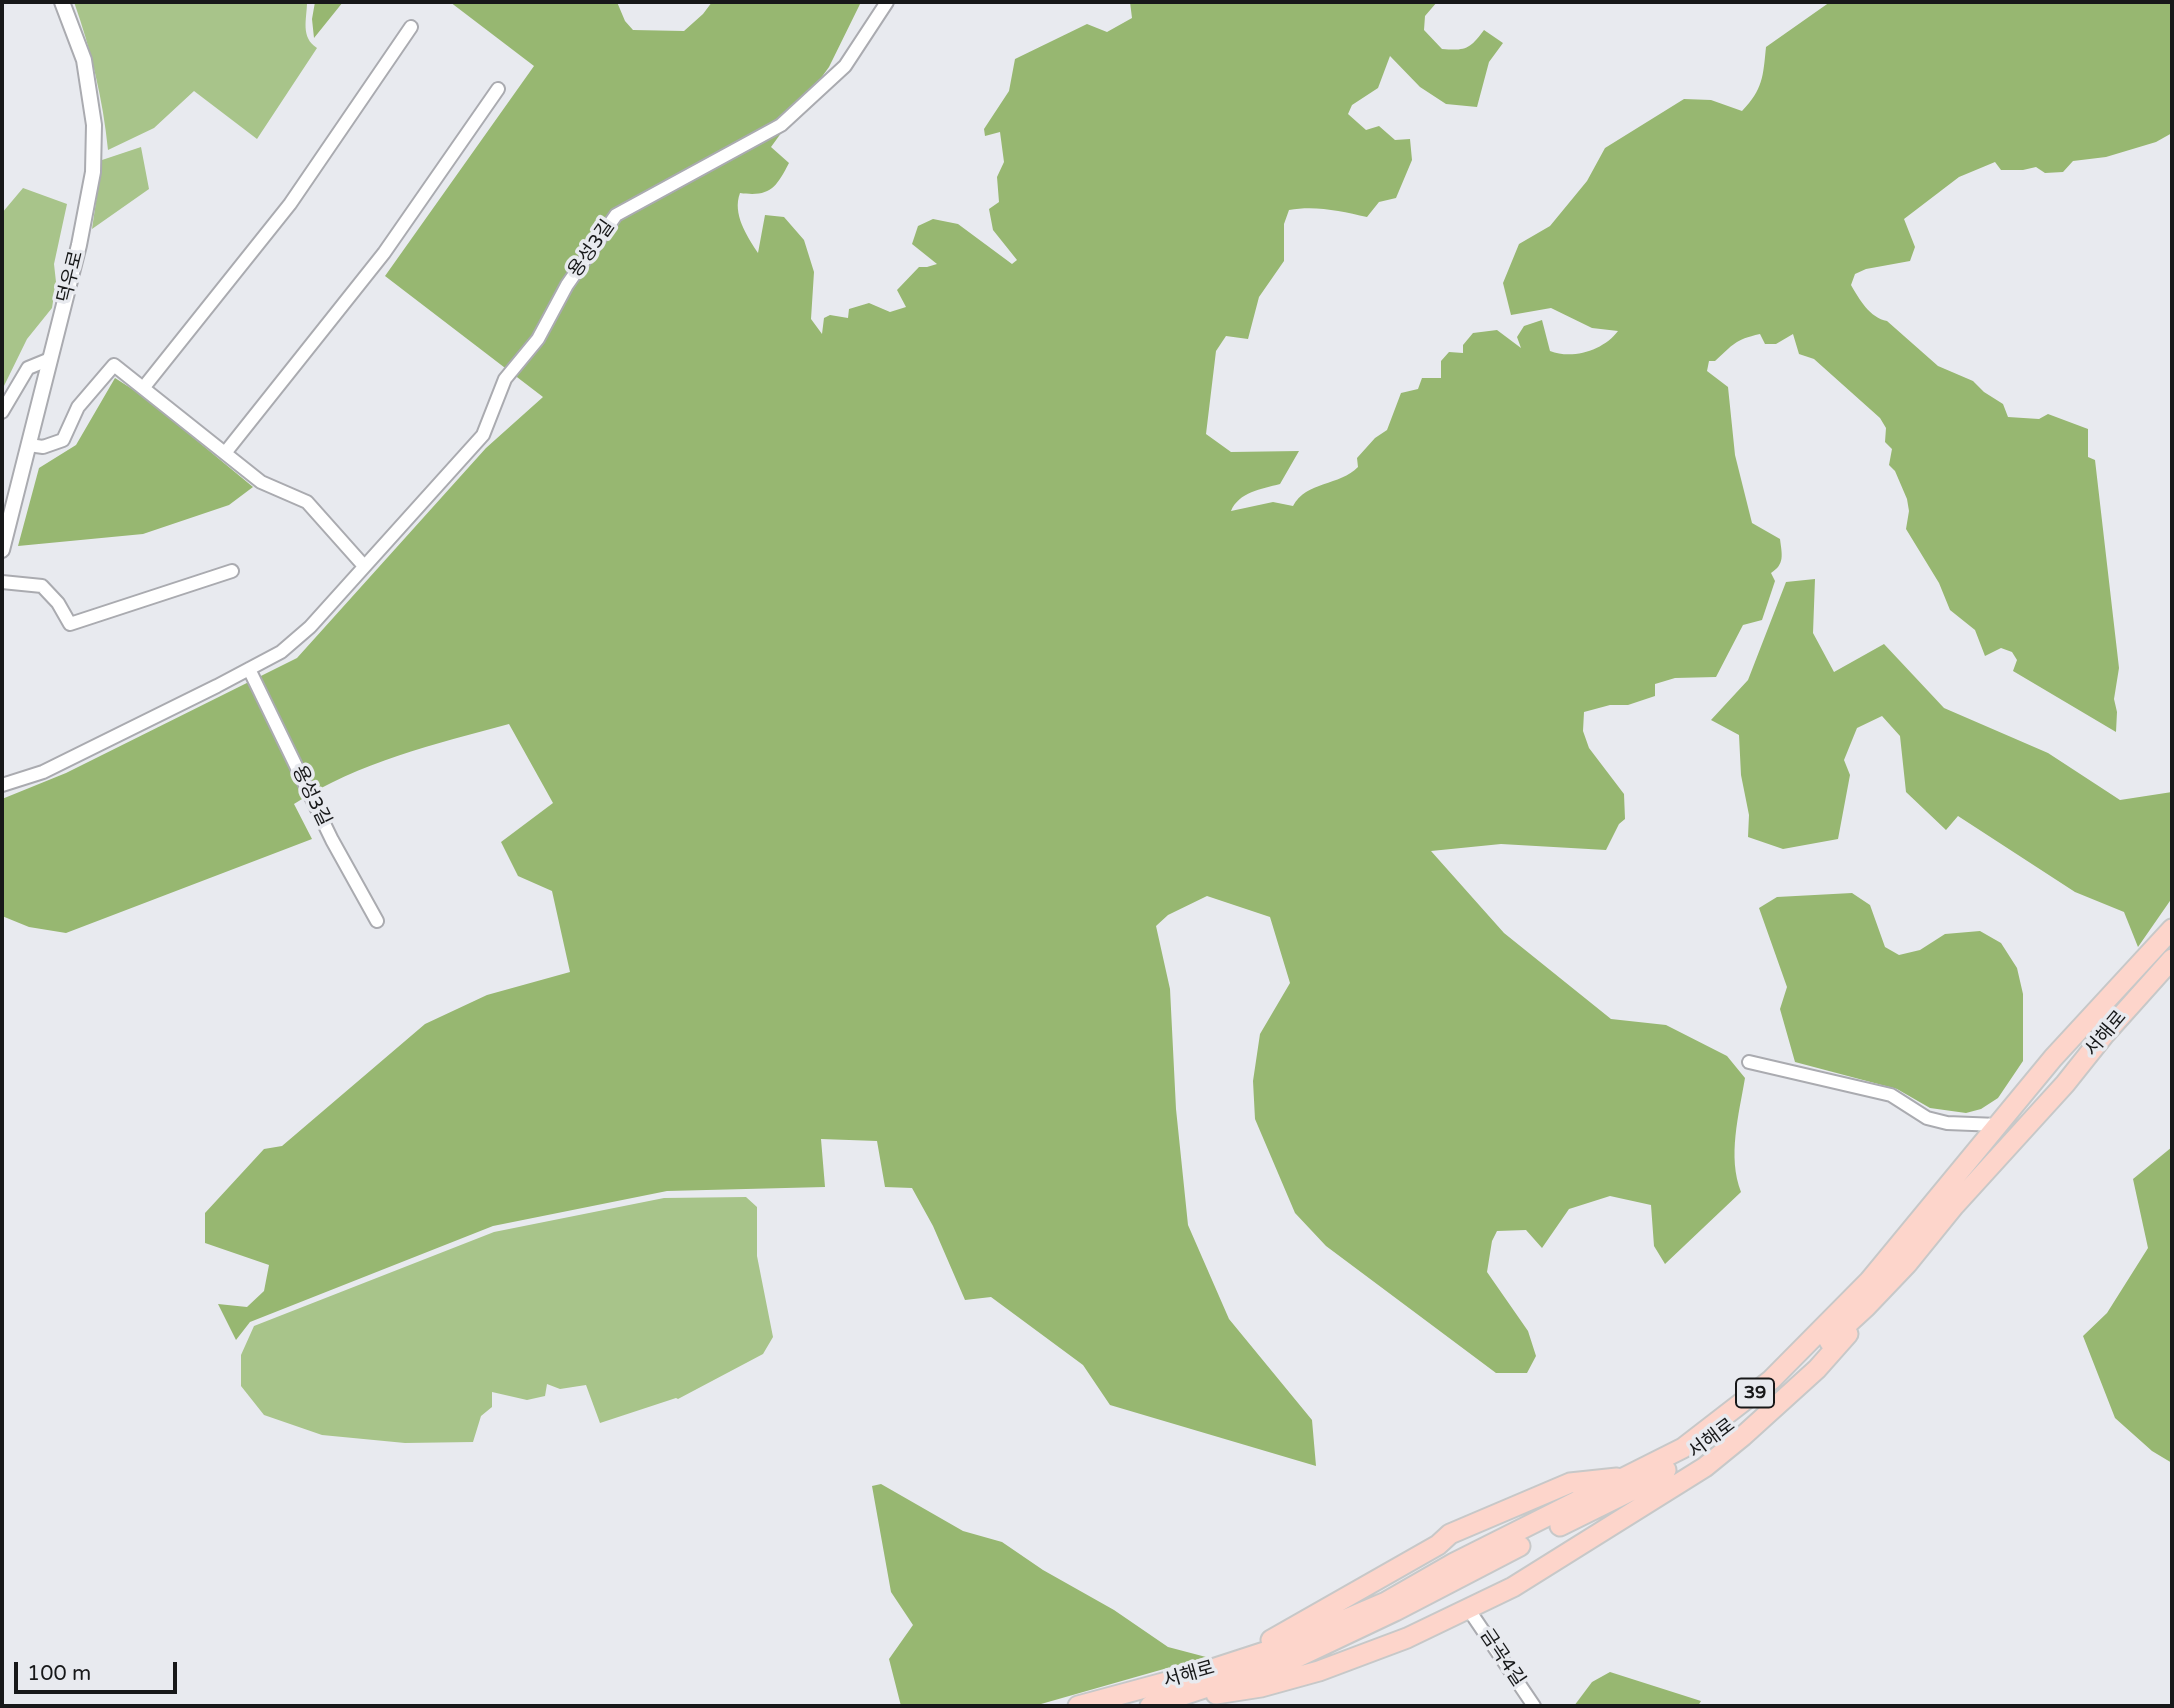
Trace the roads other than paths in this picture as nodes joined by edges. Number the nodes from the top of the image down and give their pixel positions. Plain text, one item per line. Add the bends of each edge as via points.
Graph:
1 (62, 2) edge
2 (887, 2) edge
3 (411, 27) dead end
4 (498, 89) dead end
5 (50, 359) junction
6 (144, 387) junction
7 (2, 412) edge
8 (29, 445) junction
9 (225, 453) junction
10 (2, 550) edge
11 (364, 566) junction
12 (232, 570) dead end
13 (2, 582) edge
14 (249, 669) junction
15 (2, 785) edge
16 (377, 921) dead end
17 (2172, 929) edge
18 (2172, 959) edge
19 (1749, 1062) dead end
20 (1998, 1125) junction
21 (1866, 1307) junction
22 (1625, 1478) junction
23 (1469, 1610) junction
24 (1237, 1661) junction
25 (1184, 1695) junction
26 (1077, 1706) edge
27 (1150, 1706) edge
28 (1534, 1706) edge

1 - 5 street, 덕우로 via 84,60 94,125 93,172
2 - 11 street, 용성3길 via 845,66 781,125 616,215 567,285 538,339 505,379 483,435
3 - 6 street via 290,204
4 - 9 street via 384,253
5 - 7 street via 28,368
5 - 8 street, 덕우로
6 - 8 street via 114,365 78,407 63,440 43,447
6 - 9 street
8 - 10 street, 덕우로
9 - 11 street via 261,482 307,502
11 - 14 street, 용성3길 via 310,627 281,652
12 - 13 street via 70,624 42,586
14 - 15 street, 용성3길 via 43,772
14 - 16 street, 용성3길
17 - 20 main road, 서해로 / 39
18 - 21 main road, 서해로 / 39
19 - 20 street via 1891,1095 1927,1118
20 - 22 main road, 서해로 / 39 via 1869,1281 1771,1380 1683,1448
21 - 23 main road via 1818,1369 1705,1467
21 - 25 main road, 서해로 / 39 via 1768,1396 1689,1457 1631,1491 1298,1657
22 - 24 main road, 서해로 / 39 via 1386,1602
22 - 24 main road via 1570,1483 1450,1534
23 - 25 main road via 1319,1671 1224,1694
23 - 28 street, 금곡4길
24 - 26 main road, 서해로 / 39
25 - 27 main road, 서해로 / 39

